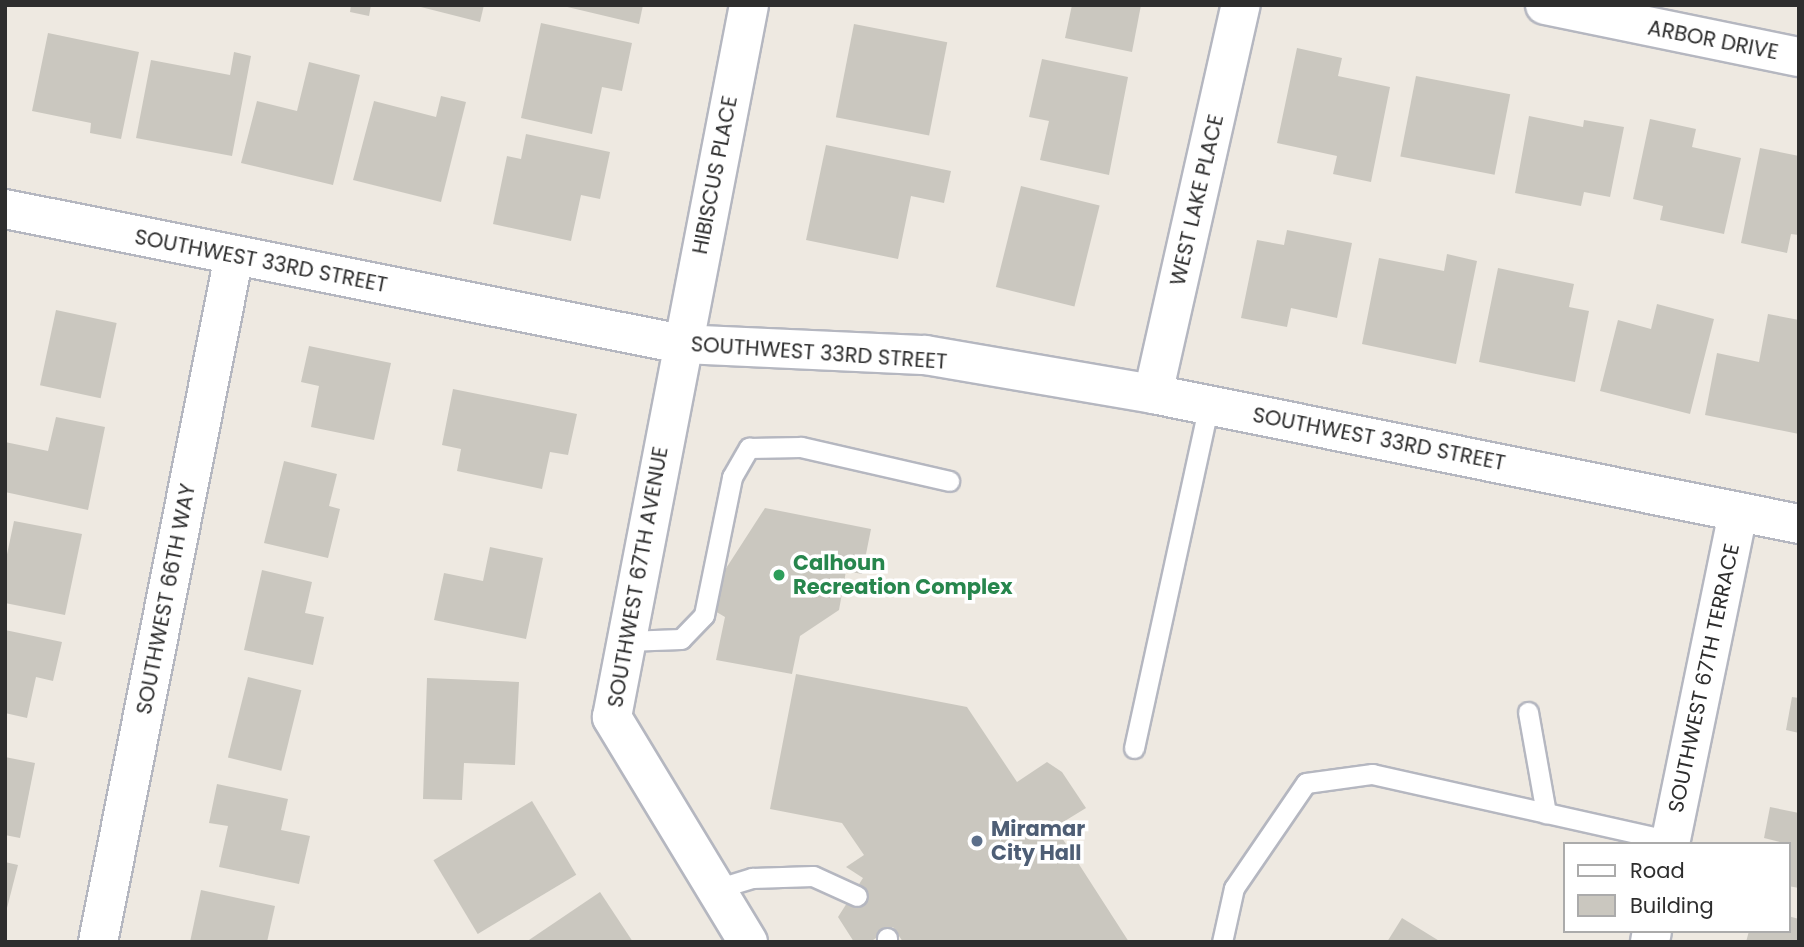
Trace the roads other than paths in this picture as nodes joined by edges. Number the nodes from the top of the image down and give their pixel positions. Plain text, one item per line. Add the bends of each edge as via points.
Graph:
1 (749, 5) edge
2 (1241, 5) edge
3 (1545, 5) edge
4 (1799, 57) edge
5 (5, 209) edge
6 (234, 257) junction
7 (681, 344) junction
8 (1153, 394) junction
9 (1209, 405) junction
10 (949, 481) dead end
11 (1738, 512) junction
12 (1799, 524) edge
13 (626, 642) junction
14 (1528, 712) dead end
15 (1134, 748) dead end
16 (1546, 813) junction
17 (1671, 842) edge
18 (716, 889) junction
19 (858, 896) dead end
20 (99, 942) edge
21 (748, 942) edge
22 (1222, 942) edge

1 - 7 street, HIBISCUS PLACE
2 - 8 street, WEST LAKE PLACE
3 - 4 street, ARBOR DRIVE
5 - 6 street, SOUTHWEST 33RD STREET
6 - 7 street, SOUTHWEST 33RD STREET
6 - 20 street, SOUTHWEST 66TH WAY
7 - 8 street, SOUTHWEST 33RD STREET via 925,355
7 - 13 street, SOUTHWEST 67TH AVENUE
8 - 9 street, SOUTHWEST 33RD STREET
9 - 11 street, SOUTHWEST 33RD STREET
9 - 15 lane
10 - 13 lane via 801,447 749,448 732,477 704,614 681,639
11 - 12 street, SOUTHWEST 33RD STREET
11 - 17 street, SOUTHWEST 67TH TERRACE
13 - 18 street, SOUTHWEST 67TH AVENUE via 612,717
14 - 16 lane
16 - 17 lane
16 - 22 lane via 1373,774 1306,783 1234,888
18 - 19 lane via 751,878 813,876
18 - 21 street, SOUTHWEST 67TH AVENUE

